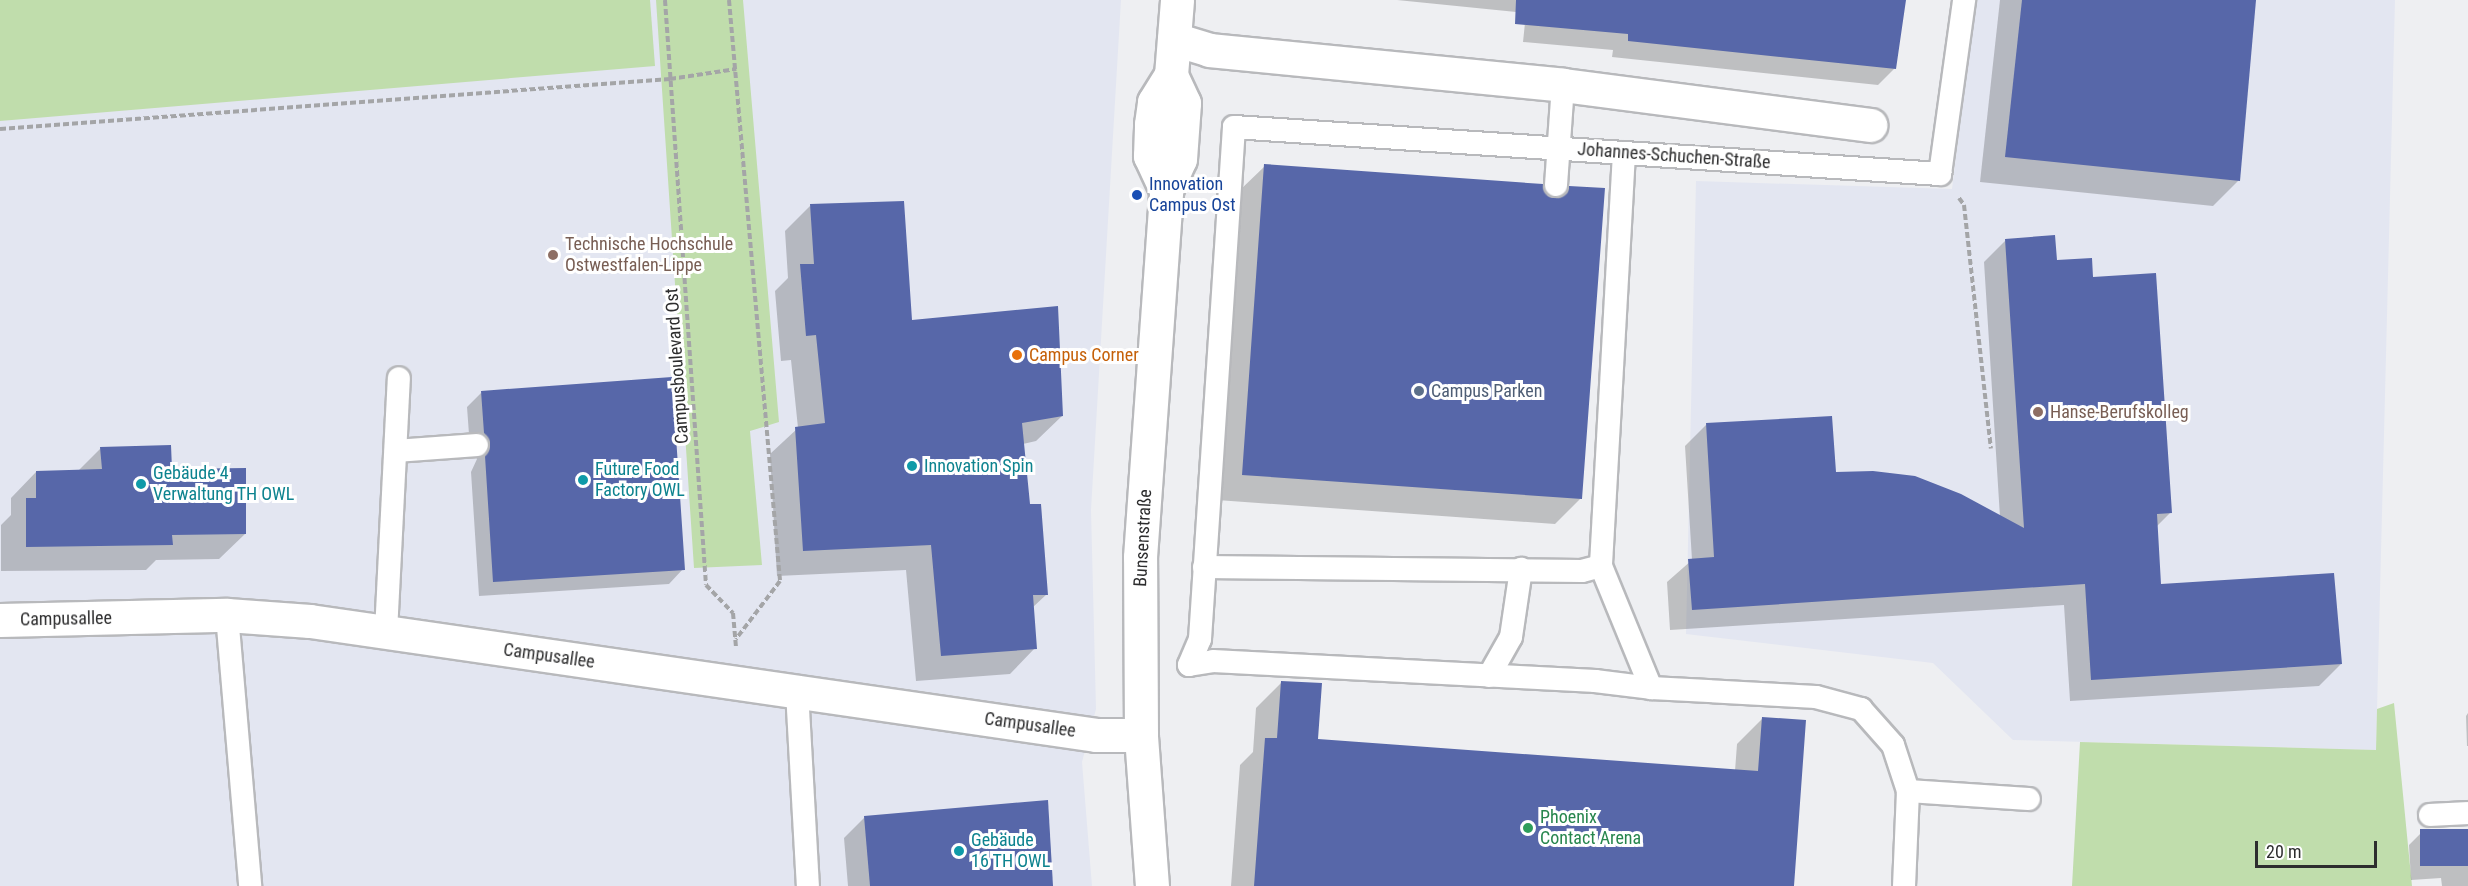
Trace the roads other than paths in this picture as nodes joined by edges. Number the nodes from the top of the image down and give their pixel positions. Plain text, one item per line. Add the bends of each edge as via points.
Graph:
1 (1177, 0) edge
2 (1964, 0) edge
3 (1174, 39) junction
4 (1563, 85) junction
5 (1870, 125) dead end
6 (1558, 148) junction
7 (1624, 153) junction
8 (1556, 185) dead end
9 (399, 378) dead end
10 (477, 445) dead end
11 (396, 451) junction
12 (1601, 566) junction
13 (1204, 567) junction
14 (1521, 569) junction
15 (227, 615) junction
16 (0, 620) edge
17 (386, 632) junction
18 (1489, 676) junction
19 (1651, 688) junction
20 (797, 691) junction
21 (1141, 735) junction
22 (1908, 791) junction
23 (2029, 800) dead end
24 (2468, 813) edge
25 (2430, 815) dead end
26 (250, 886) edge
27 (808, 886) edge
28 (1152, 886) edge
29 (1904, 886) edge

1 - 3 street, Bunsenstraße
2 - 7 lane, Johannes-Schuchen-Straße via 1940,174
3 - 4 street via 1209,50
3 - 21 street, Bunsenstraße via 1171,75 1154,102 1151,124 1150,156 1166,190 1140,557
4 - 5 street
4 - 6 lane
6 - 7 lane, Johannes-Schuchen-Straße
6 - 8 lane
6 - 13 lane, Johannes-Schuchen-Straße via 1234,127
7 - 12 lane
9 - 11 lane
10 - 11 lane
11 - 17 lane
12 - 14 lane via 1582,571
12 - 19 lane
13 - 14 lane
13 - 18 lane via 1200,639 1189,665 1213,661
14 - 18 lane via 1511,637
15 - 16 street, Campusallee
15 - 17 street, Campusallee
15 - 26 lane
17 - 20 street, Campusallee
18 - 19 lane
19 - 22 lane via 1816,697 1861,709 1893,745
20 - 21 street, Campusallee via 1096,735
20 - 27 lane
21 - 28 street, Bunsenstraße
22 - 23 lane
22 - 29 lane
24 - 25 lane

